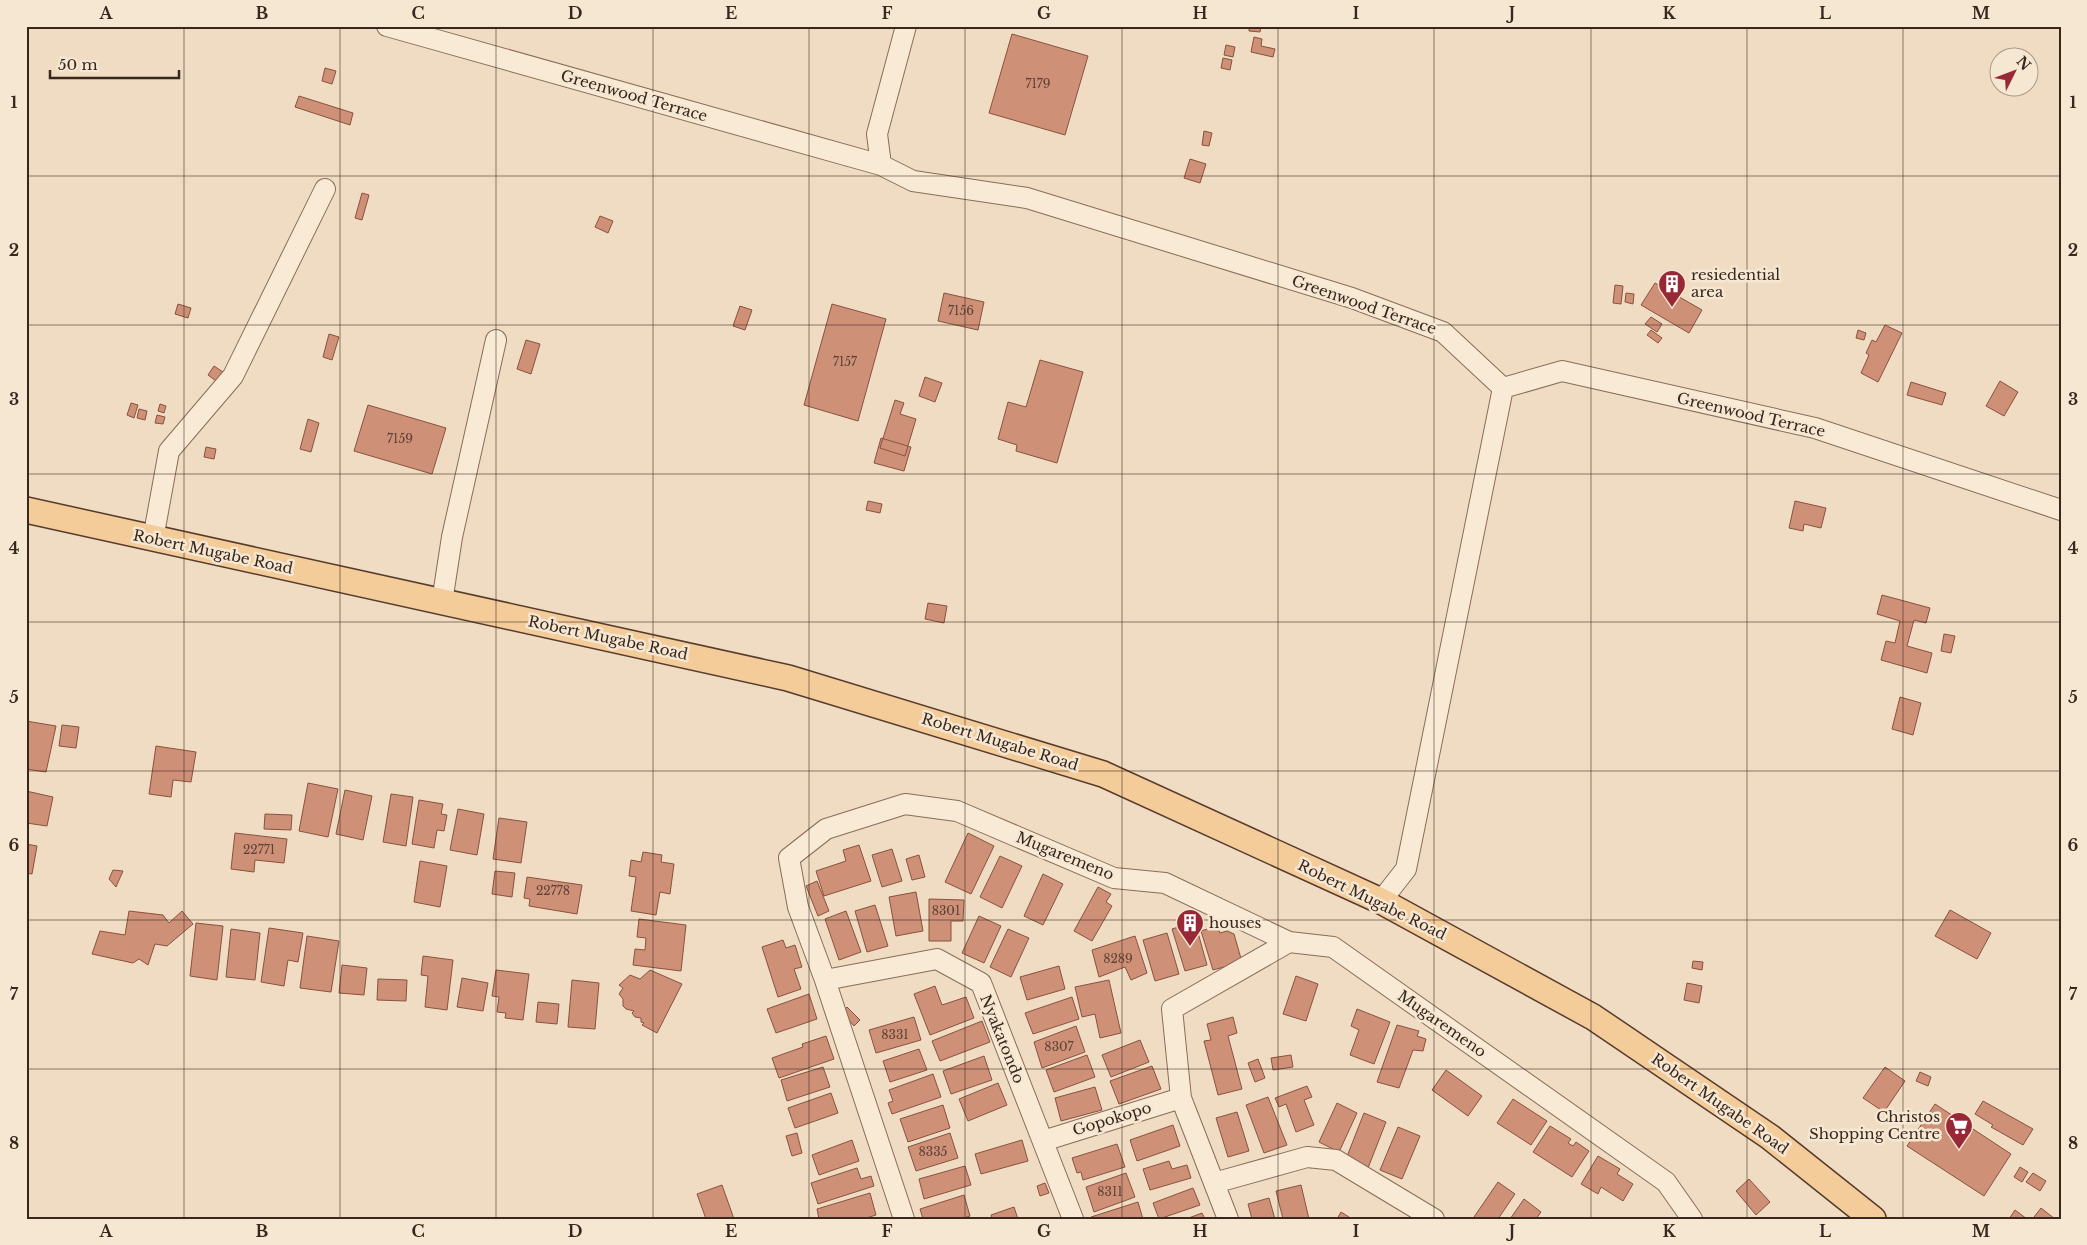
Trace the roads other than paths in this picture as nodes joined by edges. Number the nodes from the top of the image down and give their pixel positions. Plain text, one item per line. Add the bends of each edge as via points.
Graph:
1 (386, 26) edge
2 (906, 26) edge
3 (881, 166) junction
4 (325, 189) dead end
5 (496, 340) dead end
6 (1503, 388) junction
7 (26, 510) edge
8 (2061, 510) edge
9 (153, 538) junction
10 (442, 602) junction
11 (1381, 901) junction
12 (1289, 942) junction
13 (825, 980) junction
14 (1181, 1098) junction
15 (1043, 1141) junction
16 (1214, 1183) junction
17 (904, 1219) edge
18 (1073, 1219) edge
19 (1228, 1219) edge
20 (1434, 1219) edge
21 (1692, 1219) edge
22 (1873, 1219) edge

1 - 3 street, Greenwood Terrace
2 - 3 street via 878,134
3 - 6 street, Greenwood Terrace via 913,181 1027,198 1352,298 1442,332
4 - 9 street via 234,376 169,451
5 - 10 street via 452,537
6 - 8 street, Greenwood Terrace via 1562,371 1815,428
6 - 11 street via 1406,869
7 - 9 main road, Robert Mugabe Road
9 - 10 main road, Robert Mugabe Road
10 - 11 main road, Robert Mugabe Road via 788,678 1103,774
11 - 22 main road, Robert Mugabe Road via 1593,1017 1770,1137
12 - 13 street, Mugaremeno via 1164,883 1114,878 957,811 905,804 826,829 789,858 798,907
12 - 14 street via 1172,1009
12 - 21 street, Mugaremeno via 1333,947 1666,1182
13 - 15 street, Nyakatondo via 937,959 980,983
13 - 17 street, Mugaremeno
14 - 15 street, Gopokopo
14 - 16 street
15 - 18 street, Nyakatondo
16 - 19 street
16 - 20 street via 1307,1157 1336,1160

